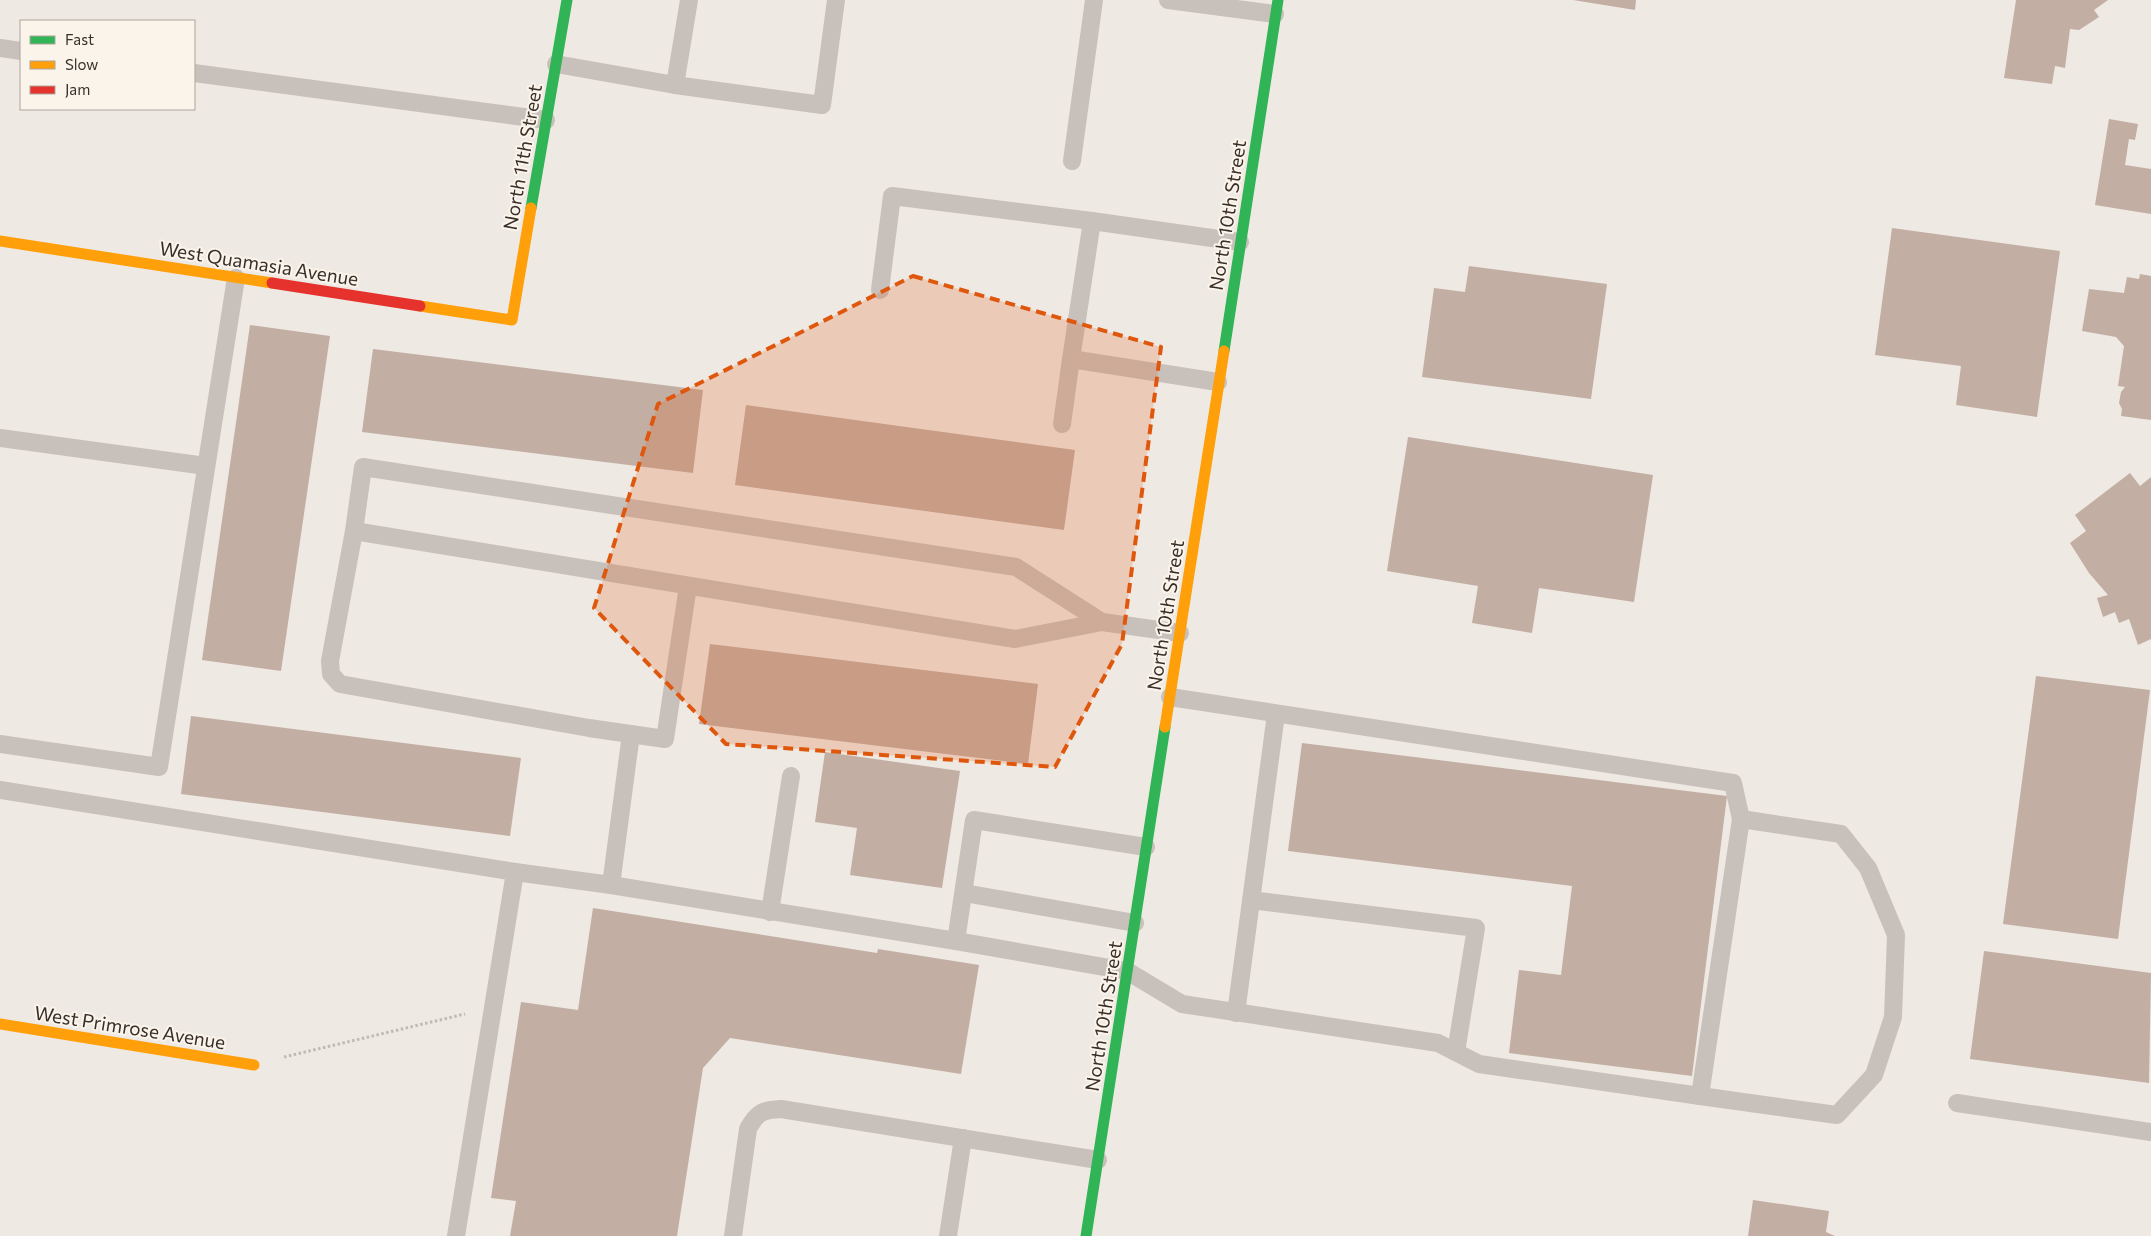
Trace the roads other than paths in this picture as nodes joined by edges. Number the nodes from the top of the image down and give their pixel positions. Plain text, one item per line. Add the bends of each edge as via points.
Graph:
1 (567, 0) edge
2 (689, 0) edge
3 (836, 0) edge
4 (1094, 0) edge
5 (1168, 0) edge
6 (1277, 7) edge
7 (0, 48) edge
8 (20, 51) edge
9 (556, 64) junction
10 (195, 73) edge
11 (675, 85) junction
12 (546, 120) junction
13 (1072, 161) dead end
14 (1092, 222) junction
15 (0, 242) edge
16 (1240, 242) junction
17 (236, 278) junction
18 (880, 290) dead end
19 (512, 320) joint
20 (1071, 359) junction
21 (1218, 382) junction
22 (1062, 424) dead end
23 (0, 438) edge
24 (206, 466) junction
25 (354, 531) junction
26 (688, 586) junction
27 (1102, 622) junction
28 (1180, 633) junction
29 (1170, 697) junction
30 (1276, 714) junction
31 (631, 734) junction
32 (0, 744) edge
33 (791, 776) dead end
34 (0, 790) edge
35 (1741, 819) junction
36 (1146, 847) junction
37 (515, 872) junction
38 (611, 886) junction
39 (964, 893) junction
40 (1251, 900) junction
41 (770, 912) junction
42 (1135, 923) junction
43 (956, 941) junction
44 (1127, 971) junction
45 (1236, 1013) junction
46 (0, 1024) edge
47 (1456, 1052) junction
48 (254, 1065) road end
49 (1700, 1096) junction
50 (1957, 1103) dead end
51 (2151, 1132) edge
52 (963, 1138) junction
53 (1098, 1160) junction
54 (456, 1236) edge
55 (732, 1236) edge
56 (948, 1236) edge
57 (1086, 1236) edge

1 - 9 main road, North 11th Street
2 - 11 lane
3 - 11 lane via 822,105
4 - 13 lane
5 - 6 lane
6 - 16 main road, North 10th Street
7 - 8 lane
9 - 11 lane
9 - 12 main road, North 11th Street
10 - 12 lane
12 - 19 main road, North 11th Street
14 - 16 lane
14 - 18 lane via 892,196
14 - 20 lane
15 - 17 main road, West Quamasia Avenue
16 - 21 main road, North 10th Street
17 - 19 main road, West Quamasia Avenue
17 - 24 lane
20 - 21 lane
20 - 22 lane
21 - 28 main road, North 10th Street
23 - 24 lane
24 - 32 lane via 159,767
25 - 26 lane
25 - 27 lane via 363,467 1016,567
25 - 31 lane via 330,661 331,674 340,684
26 - 27 lane via 1015,640
26 - 31 lane via 665,739
27 - 28 lane
28 - 29 main road, North 10th Street
29 - 30 lane
29 - 36 main road, North 10th Street
30 - 35 lane via 1733,783
30 - 40 lane
31 - 38 lane
33 - 41 lane
34 - 37 lane
35 - 49 lane
35 - 49 lane via 1841,834 1868,868 1896,935 1892,1017 1874,1075 1837,1115
36 - 39 lane via 974,820
36 - 42 main road, North 10th Street
37 - 38 lane
37 - 54 lane
38 - 41 lane
39 - 42 lane
39 - 43 lane
40 - 45 lane
40 - 47 lane via 1476,928
41 - 43 lane
42 - 44 main road, North 10th Street
43 - 44 lane
44 - 45 lane via 1182,1004
44 - 53 main road, North 10th Street
45 - 47 lane via 1438,1043
46 - 48 main road, West Primrose Avenue
47 - 49 lane via 1479,1064
50 - 51 lane
52 - 53 lane
52 - 55 lane via 767,1109 754,1117 748,1128
52 - 56 lane
53 - 57 main road, North 10th Street

